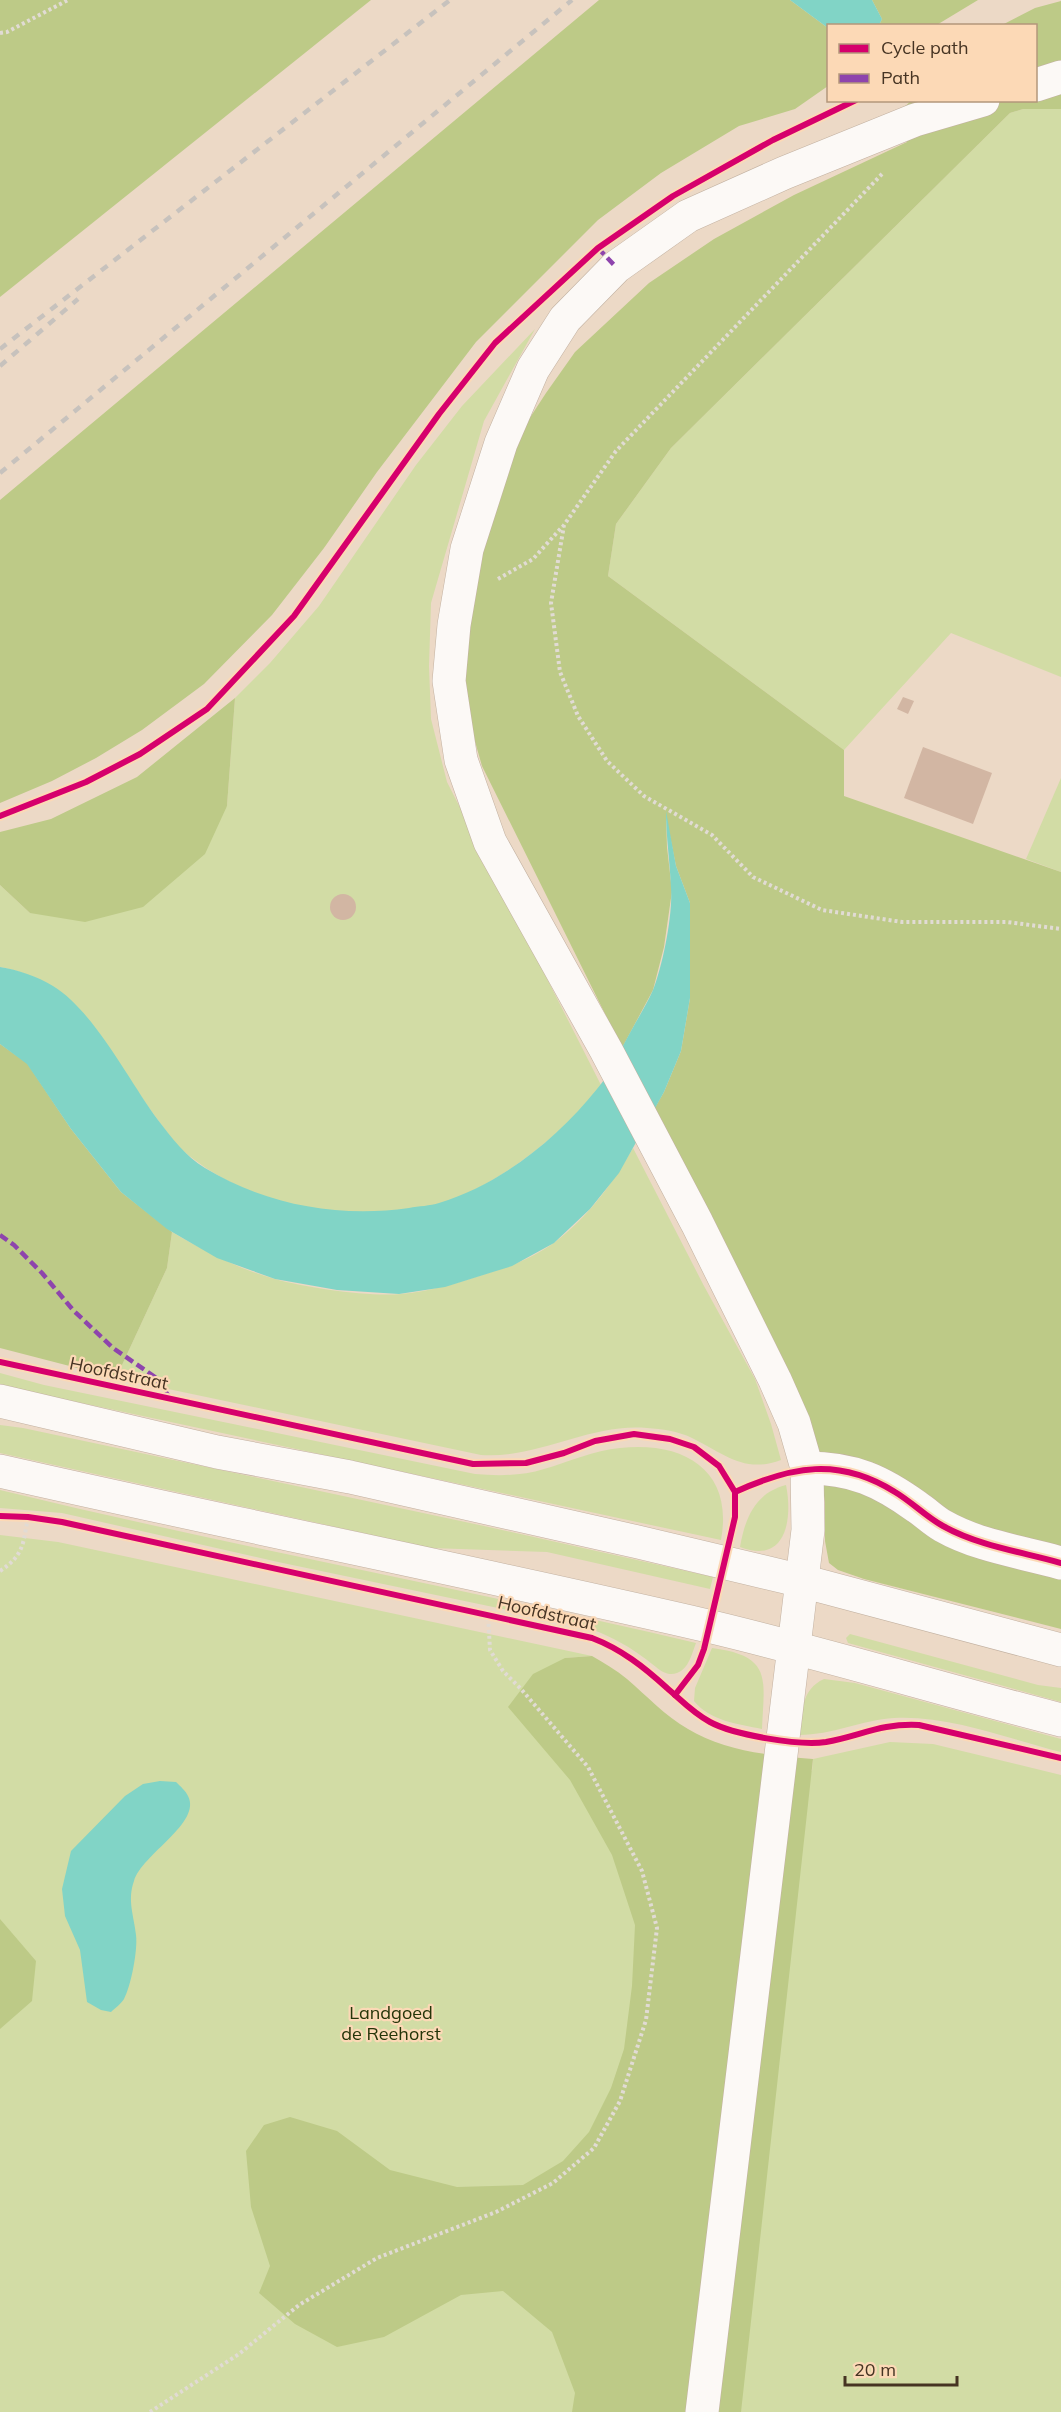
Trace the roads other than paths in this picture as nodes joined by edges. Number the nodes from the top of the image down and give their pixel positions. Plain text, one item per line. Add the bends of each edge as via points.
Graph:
1 (1061, 77) edge
2 (1037, 84) edge
3 (975, 102) edge
4 (0, 1401) edge
5 (807, 1468) junction
6 (0, 1471) edge
7 (1061, 1563) edge
8 (802, 1581) junction
9 (793, 1647) junction
10 (1061, 1650) edge
11 (1061, 1720) edge
12 (702, 2412) edge

1 - 2 main road
3 - 5 main road via 915,120 688,216 616,267 565,319 533,369 501,442 467,549 454,625 449,681 461,760 490,842 606,1050 776,1380 795,1423
4 - 8 main road
5 - 7 main road via 829,1468 873,1479 967,1537
5 - 8 main road via 809,1515
6 - 9 main road, Hoofdstraat via 475,1573
8 - 9 main road
8 - 10 main road
9 - 11 main road, Hoofdstraat
9 - 12 main road

